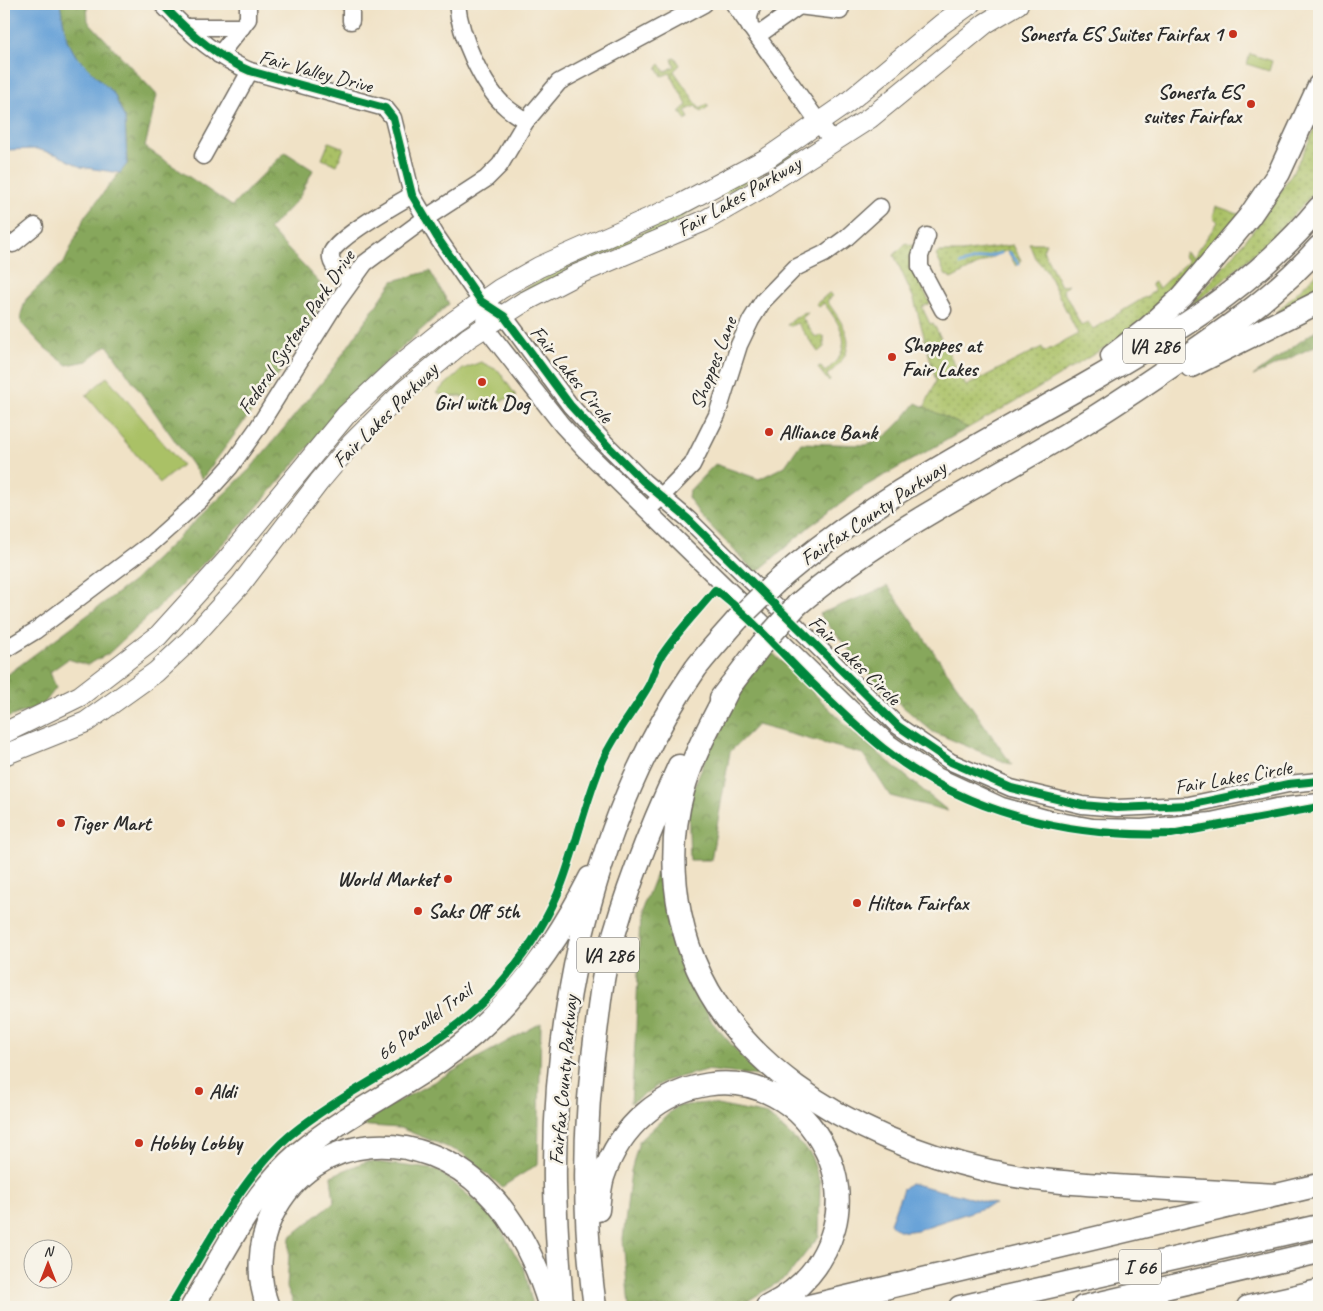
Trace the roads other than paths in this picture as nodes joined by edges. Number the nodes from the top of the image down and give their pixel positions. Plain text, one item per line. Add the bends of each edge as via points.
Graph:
1 (162, 4) edge
2 (248, 4) edge
3 (351, 4) edge
4 (457, 4) edge
5 (704, 4) edge
6 (734, 4) edge
7 (753, 4) edge
8 (842, 4) edge
9 (970, 4) edge
10 (1018, 4) edge
11 (800, 5) edge
12 (352, 21) dead end
13 (185, 27) junction
14 (242, 27) junction
15 (753, 31) junction
16 (219, 55) junction
17 (1319, 70) edge
18 (250, 72) junction
19 (1317, 91) edge
20 (526, 121) junction
21 (819, 123) junction
22 (832, 141) junction
23 (200, 160) dead end
24 (412, 195) junction
25 (880, 207) dead end
26 (1319, 208) edge
27 (426, 218) junction
28 (35, 226) dead end
29 (927, 236) dead end
30 (12, 244) dead end
31 (1319, 247) edge
32 (351, 281) junction
33 (482, 301) junction
34 (1319, 302) edge
35 (943, 310) dead end
36 (504, 316) junction
37 (485, 327) junction
38 (1114, 405) junction
39 (966, 453) junction
40 (662, 498) junction
41 (646, 512) junction
42 (4, 650) edge
43 (730, 686) junction
44 (4, 733) edge
45 (4, 755) edge
46 (1319, 781) edge
47 (1319, 802) edge
48 (611, 834) junction
49 (1319, 1185) edge
50 (1276, 1194) junction
51 (1319, 1226) edge
52 (1319, 1252) edge
53 (1319, 1291) edge
54 (594, 1306) edge
55 (192, 1307) edge
56 (268, 1307) edge
57 (550, 1307) edge
58 (562, 1307) edge
59 (767, 1307) edge
60 (805, 1307) edge
61 (960, 1307) edge
62 (1082, 1307) edge
63 (1248, 1307) edge

1 - 13 street, Fair Valley Drive
2 - 14 street, Fair Valley Drive via 248,19
3 - 12 street
4 - 20 street via 468,45 484,78 506,107
5 - 20 street, Federal Systems Park Drive via 559,82
6 - 15 street
7 - 15 street via 749,17
8 - 11 street via 840,11
9 - 21 main road, Fair Lakes Parkway
10 - 22 main road, Fair Lakes Parkway via 986,23 870,118
11 - 15 street
13 - 14 street, Fair Valley Drive
13 - 16 street, Fair Valley Drive
14 - 16 street, Fair Valley Drive
15 - 21 street
16 - 18 street, Fair Valley Drive
17 - 19 highway
18 - 23 street
18 - 24 street, Fair Valley Drive via 385,108 393,118
19 - 39 highway via 1280,173 1182,297 1095,369
20 - 27 street, Federal Systems Park Drive via 506,157 486,179
21 - 22 street
21 - 33 main road, Fair Lakes Parkway via 787,146 718,185 562,255
22 - 36 main road, Fair Lakes Parkway via 704,221 576,275
24 - 27 street, Fair Valley Drive
24 - 32 street via 364,224 332,250 333,263
25 - 40 street, Shoppes Lane via 831,248 795,268 763,301 739,344 717,415 706,439 692,465
26 - 39 highway, Fairfax County Parkway / VA 286 via 1286,243 1222,300 1171,336
27 - 32 street, Federal Systems Park Drive via 376,253
27 - 33 street, Fair Valley Drive
28 - 30 street
29 - 35 street via 920,267
31 - 38 highway, Fairfax County Parkway / VA 286 via 1250,313
32 - 42 street, Federal Systems Park Drive via 257,430 200,500 152,544
33 - 36 street, Fair Lakes Circle
33 - 37 street
33 - 44 main road, Fair Lakes Parkway via 426,343 346,415 225,562 158,636 80,696
34 - 38 highway
36 - 37 main road, Fair Lakes Parkway
36 - 40 street, Fair Lakes Circle via 575,410
37 - 41 street, Fair Lakes Circle via 562,425
37 - 45 main road, Fair Lakes Parkway via 403,392 352,444 241,584 156,672 86,722
38 - 43 highway, Fairfax County Parkway / VA 286, bridge via 937,508 868,553 798,606 762,644
39 - 48 highway, Fairfax County Parkway / VA 286, bridge via 857,520 775,583 738,619 697,667 677,697 647,751
40 - 41 street, Shoppes Lane
40 - 46 street, Fair Lakes Circle via 898,726 951,762 1012,788 1082,805 1154,808 1189,805 1288,784
41 - 47 street, Fair Lakes Circle via 889,743 935,775 1002,806 1049,820 1093,827 1142,828 1211,821 1276,807
43 - 50 highway via 701,743 683,790 674,851 677,898 690,949 712,997 744,1039 770,1066 819,1103 868,1130 914,1149 991,1172 1081,1184
43 - 54 highway, Fairfax County Parkway / VA 286 via 712,709 676,772 642,850 608,956 593,1051 586,1167
48 - 55 highway via 563,926 504,1008 458,1048 318,1139 283,1168 250,1209
48 - 58 highway, Fairfax County Parkway / VA 286 via 576,963 560,1065 554,1164
49 - 50 highway
50 - 60 highway
51 - 61 highway, I 66
52 - 62 highway
53 - 63 highway
54 - 59 highway via 602,1178 615,1149 630,1127 660,1101 686,1088 714,1083 746,1086 787,1104 811,1126 822,1142 835,1173 836,1215 824,1255 795,1290
56 - 57 highway via 261,1279 261,1256 265,1233 278,1204 291,1185 316,1164 347,1149 377,1145 410,1149 436,1157 485,1189 515,1226 532,1256

